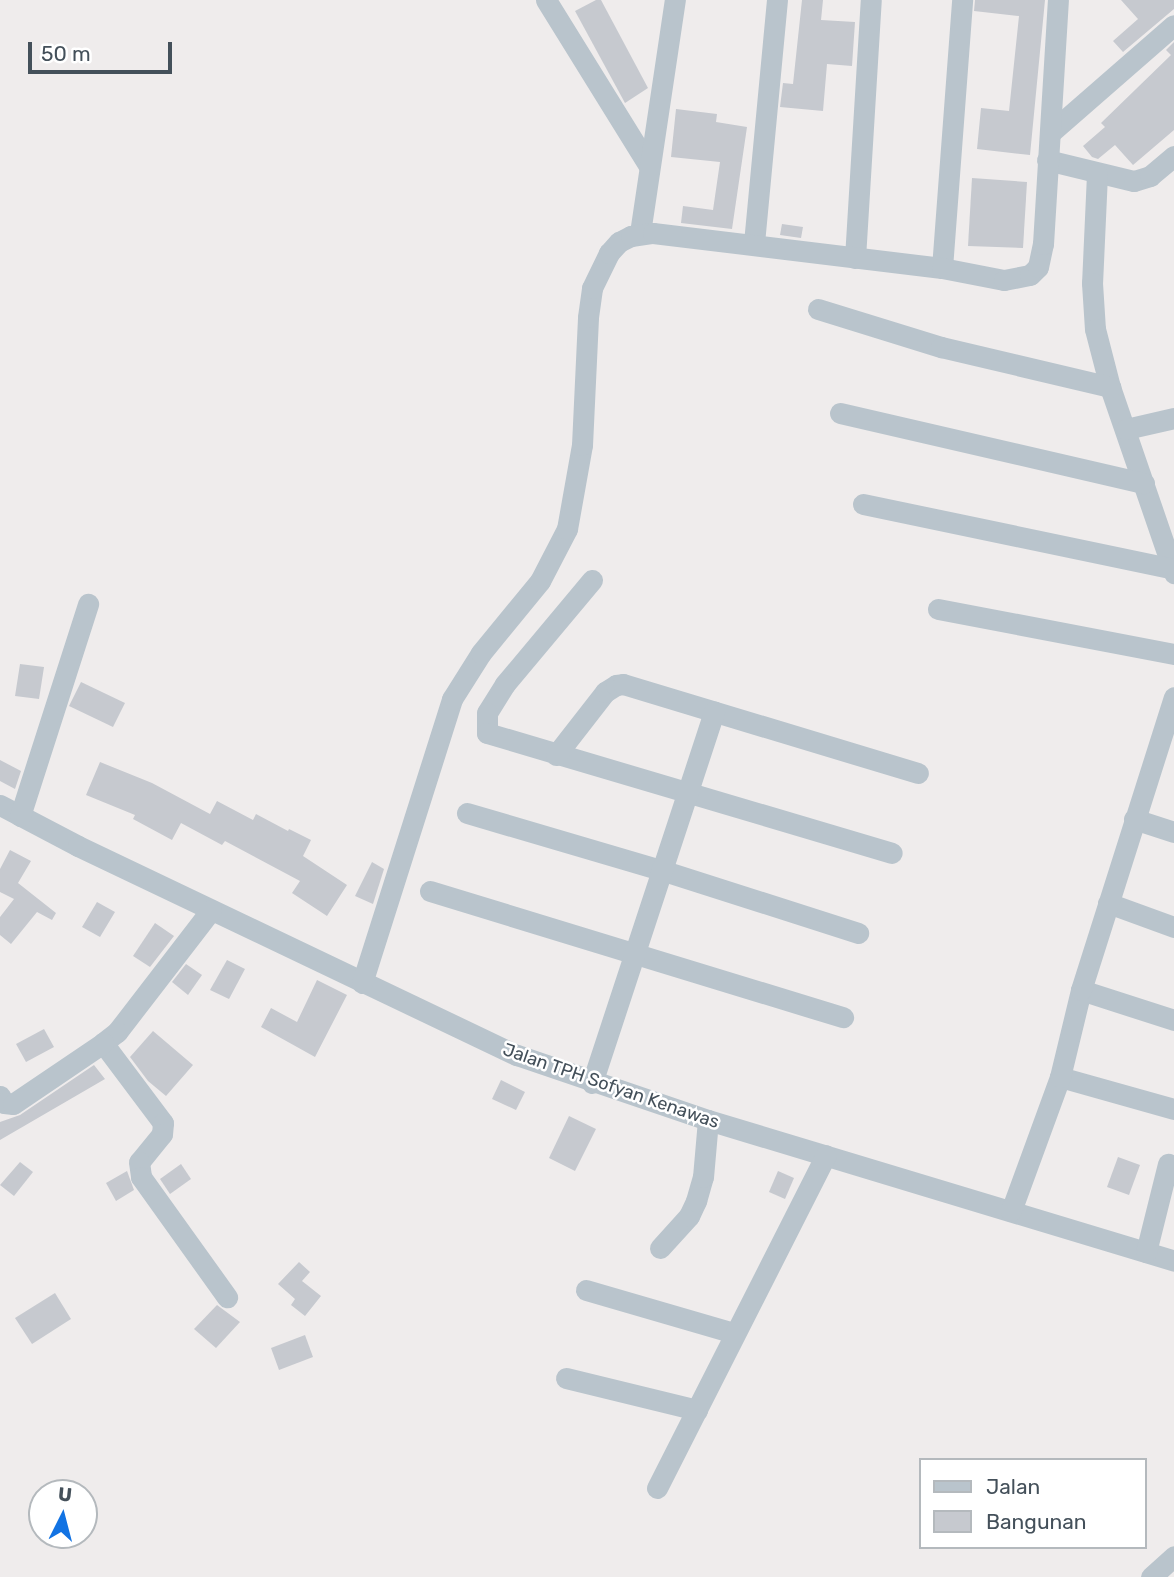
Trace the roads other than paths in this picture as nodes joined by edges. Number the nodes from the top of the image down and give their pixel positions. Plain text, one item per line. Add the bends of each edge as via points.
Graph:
1 (546, 0) edge
2 (675, 0) edge
3 (777, 0) edge
4 (871, 0) edge
5 (962, 0) edge
6 (1058, 0) edge
7 (1174, 24) edge
8 (1050, 133) junction
9 (1174, 156) edge
10 (1047, 160) junction
11 (649, 166) junction
12 (1097, 174) junction
13 (640, 233) junction
14 (754, 243) junction
15 (855, 258) junction
16 (942, 268) junction
17 (818, 309) dead end
18 (1110, 387) junction
19 (840, 413) dead end
20 (1174, 418) edge
21 (1126, 429) junction
22 (1144, 483) junction
23 (863, 504) dead end
24 (1165, 516) edge
25 (1173, 571) edge
26 (592, 580) dead end
27 (88, 604) dead end
28 (938, 609) dead end
29 (1174, 654) edge
30 (1174, 697) edge
31 (714, 712) junction
32 (1166, 746) edge
33 (556, 755) junction
34 (918, 773) dead end
35 (687, 792) junction
36 (0, 805) edge
37 (467, 813) dead end
38 (20, 816) junction
39 (1134, 819) junction
40 (1174, 832) edge
41 (892, 853) dead end
42 (661, 870) junction
43 (429, 891) dead end
44 (1108, 903) junction
45 (211, 910) junction
46 (1174, 927) edge
47 (858, 933) dead end
48 (633, 956) junction
49 (362, 984) junction
50 (1081, 990) junction
51 (843, 1017) dead end
52 (1174, 1020) edge
53 (103, 1044) junction
54 (1060, 1077) junction
55 (592, 1083) junction
56 (0, 1096) edge
57 (1174, 1109) edge
58 (708, 1120) junction
59 (826, 1155) junction
60 (1168, 1164) dead end
61 (1011, 1211) junction
62 (660, 1248) dead end
63 (1146, 1252) junction
64 (1174, 1261) edge
65 (586, 1290) dead end
66 (227, 1297) dead end
67 (734, 1333) junction
68 (566, 1378) dead end
69 (697, 1409) junction
70 (657, 1488) dead end
71 (1174, 1556) edge
72 (1152, 1577) edge

1 - 11 street
2 - 11 street
3 - 14 street
4 - 15 street
5 - 16 street
6 - 8 street
7 - 8 street
8 - 10 street
9 - 12 street via 1143,179
10 - 12 street
10 - 16 street via 1041,258 1030,275 1004,280
11 - 13 street
12 - 18 street via 1092,283 1095,329
13 - 14 street
13 - 49 street via 619,242 609,253 592,288 582,444 567,529 540,581 481,653 452,699
14 - 15 street
15 - 16 street
17 - 18 street via 941,347
18 - 21 street
19 - 22 street
20 - 21 street
21 - 22 street
22 - 24 street
23 - 25 street
24 - 25 street
26 - 33 street via 505,684 485,722 487,733
27 - 38 street
28 - 29 street
30 - 32 street
31 - 33 street via 616,684
31 - 34 street
31 - 35 street
32 - 39 street
33 - 35 street
35 - 41 street
35 - 42 street
36 - 38 street, Jalan TPH Sofyan Kenawas
37 - 42 street
38 - 45 street, Jalan TPH Sofyan Kenawas
39 - 40 street
39 - 44 street
42 - 47 street
42 - 48 street
43 - 48 street
44 - 46 street
44 - 50 street
45 - 49 street, Jalan TPH Sofyan Kenawas
45 - 53 street
48 - 51 street
48 - 55 street
49 - 55 street, Jalan TPH Sofyan Kenawas via 517,1055
50 - 52 street
50 - 54 street
53 - 56 street via 13,1104
53 - 66 street via 163,1123 162,1134 139,1162 141,1177
54 - 57 street
54 - 61 street
55 - 58 street, Jalan TPH Sofyan Kenawas
58 - 59 street, Jalan TPH Sofyan Kenawas
58 - 62 street via 703,1177 695,1201 683,1223
59 - 61 street, Jalan TPH Sofyan Kenawas
59 - 67 street
60 - 63 street
61 - 63 street, Jalan TPH Sofyan Kenawas
63 - 64 street, Jalan TPH Sofyan Kenawas
65 - 67 street
67 - 69 street
68 - 69 street
69 - 70 street
71 - 72 street

